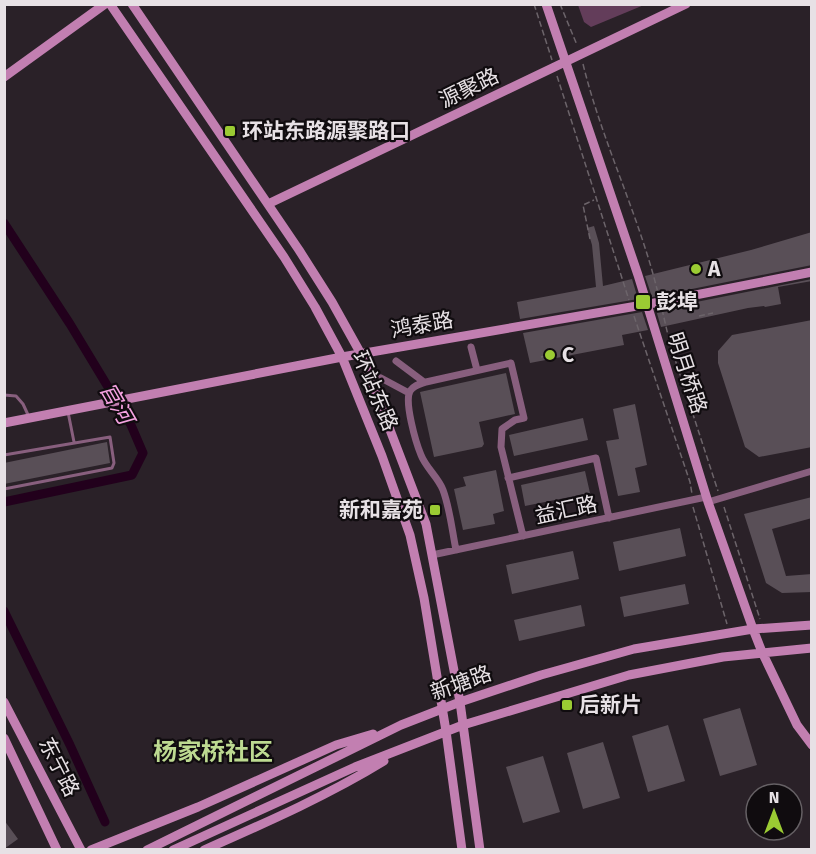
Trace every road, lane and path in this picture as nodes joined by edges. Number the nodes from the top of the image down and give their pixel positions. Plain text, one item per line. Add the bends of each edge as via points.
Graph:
1 (105, 4) edge
2 (110, 4) edge
3 (132, 4) edge
4 (534, 4) edge
5 (546, 4) edge
6 (560, 4) edge
7 (686, 4) edge
8 (581, 55) junction
9 (567, 61) junction
10 (554, 67) junction
11 (4, 77) edge
12 (594, 200) dead end
13 (268, 204) junction
14 (590, 239) dead end
15 (812, 272) edge
16 (660, 302) junction
17 (646, 304) junction
18 (632, 307) junction
19 (713, 313) dead end
20 (699, 316) dead end
21 (471, 347) dead end
22 (361, 354) junction
23 (556, 354) dead end
24 (342, 357) junction
25 (541, 357) dead end
26 (396, 361) dead end
27 (477, 370) junction
28 (381, 378) dead end
29 (424, 382) junction
30 (409, 393) junction
31 (4, 394) edge
32 (68, 410) junction
33 (30, 417) junction
34 (4, 423) edge
35 (74, 442) junction
36 (4, 455) edge
37 (812, 471) edge
38 (508, 478) junction
39 (4, 489) edge
40 (720, 498) junction
41 (693, 500) junction
42 (707, 500) junction
43 (609, 518) junction
44 (523, 536) junction
45 (456, 550) junction
46 (432, 555) junction
47 (812, 625) edge
48 (758, 629) junction
49 (730, 633) junction
50 (812, 648) edge
51 (762, 652) junction
52 (4, 702) edge
53 (460, 702) junction
54 (442, 709) junction
55 (401, 725) junction
56 (462, 725) junction
57 (446, 731) junction
58 (4, 738) edge
59 (812, 745) edge
60 (399, 751) junction
61 (57, 849) edge
62 (81, 849) edge
63 (91, 849) edge
64 (147, 849) edge
65 (173, 849) edge
66 (204, 849) edge
67 (462, 849) edge
68 (480, 849) edge

1 - 11 main road
2 - 24 main road, 环站东路 via 284,256
3 - 13 main road, 环站东路
4 - 10 path
5 - 9 main road, 明月桥路
6 - 8 path
7 - 8 main road, 源聚路
8 - 9 main road, 源聚路
8 - 16 path
9 - 10 main road, 源聚路
9 - 17 main road, 明月桥路
10 - 13 main road, 源聚路
10 - 18 path
12 - 14 path via 583,205
13 - 22 main road, 环站东路
15 - 16 main road, 鸿泰路
16 - 17 main road, 鸿泰路
16 - 40 path
17 - 18 main road, 鸿泰路
17 - 42 main road, 明月桥路
18 - 22 main road, 鸿泰路
18 - 41 path
19 - 20 path
21 - 27 street
22 - 24 main road, 鸿泰路
22 - 46 main road, 环站东路 via 426,524
23 - 25 path
24 - 32 main road, 鸿泰路
24 - 54 main road, 环站东路 via 410,535
26 - 29 street
27 - 29 street
27 - 38 street via 511,363 524,418 502,429 500,436
28 - 30 street
29 - 30 street
30 - 45 street via 421,455 444,493
31 - 33 lane via 16,396
32 - 33 main road, 鸿泰路
32 - 35 lane
33 - 34 main road, 鸿泰路
35 - 36 lane
35 - 39 lane via 110,436 112,468
37 - 40 street, 益汇路
38 - 43 street via 596,458
38 - 44 street
40 - 42 street, 益汇路
40 - 48 path
41 - 42 street, 益汇路
41 - 43 street, 益汇路
41 - 49 path via 694,515
42 - 48 main road, 明月桥路
43 - 44 street, 益汇路
44 - 45 street, 益汇路
45 - 46 street, 益汇路
46 - 53 main road, 环站东路
47 - 48 main road, 新塘路
48 - 49 main road, 新塘路
48 - 51 main road, 明月桥路
49 - 53 main road, 新塘路 via 634,649
50 - 51 main road, 新塘路
51 - 56 main road, 新塘路 via 629,675
51 - 59 main road, 明月桥路 via 797,724
52 - 62 main road, 东宁路
53 - 54 main road, 新塘路
53 - 56 main road, 环站东路
54 - 55 main road, 新塘路
54 - 57 main road, 环站东路
55 - 63 main road via 336,745 198,807
55 - 64 main road, 新塘路
56 - 57 main road, 新塘路
56 - 68 main road, 环站东路
57 - 60 main road, 新塘路
57 - 67 main road, 环站东路
58 - 61 main road, 东宁路
60 - 65 main road, 新塘路
60 - 66 main road via 356,778

